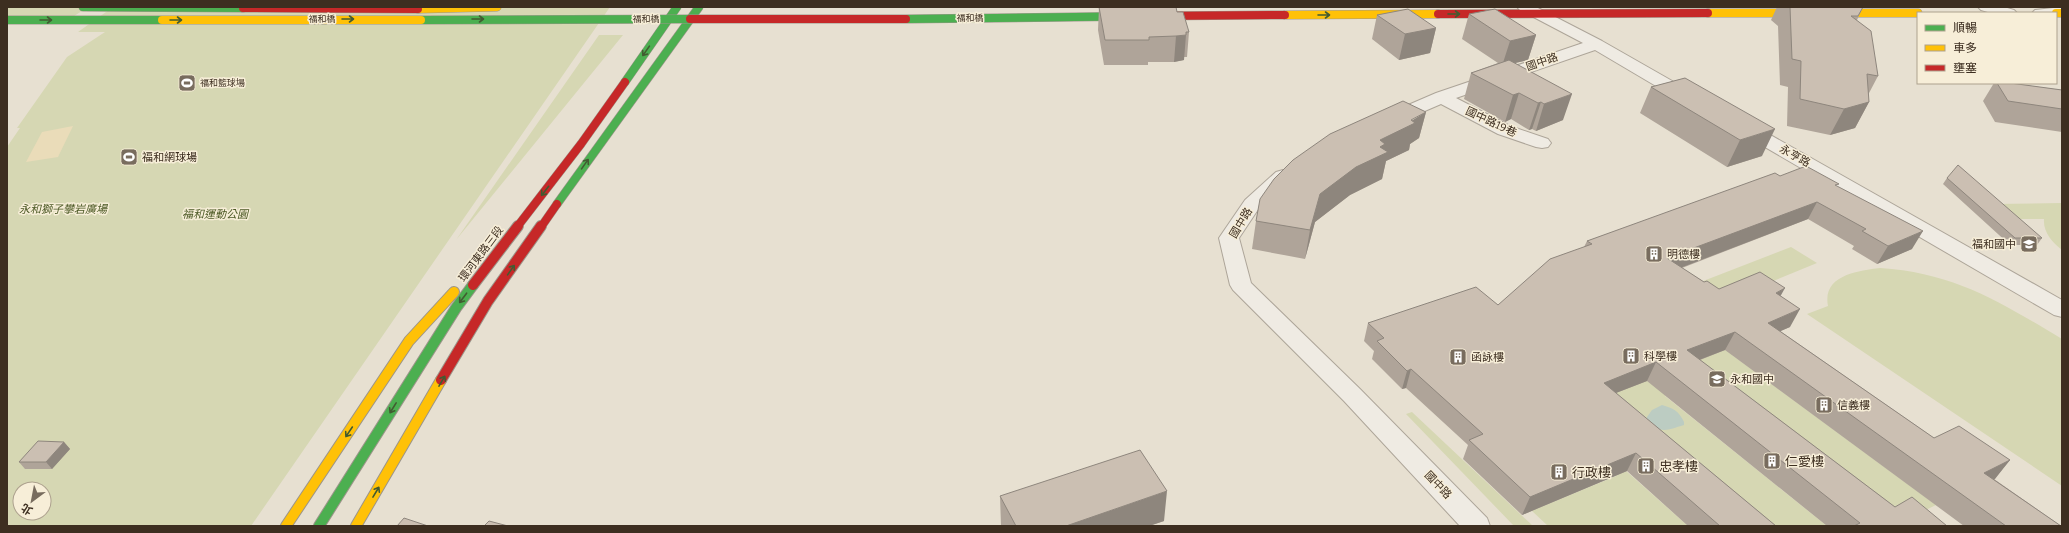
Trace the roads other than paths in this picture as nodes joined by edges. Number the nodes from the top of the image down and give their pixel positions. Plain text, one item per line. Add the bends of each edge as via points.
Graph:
1 (82, 7) edge
2 (497, 7) edge
3 (677, 7) edge
4 (699, 7) edge
5 (1280, 7) edge
6 (1318, 7) edge
7 (1986, 7) edge
8 (452, 9) junction
9 (1532, 10) edge
10 (2005, 12) edge
11 (1917, 13) edge
12 (7, 20) edge
13 (1596, 44) junction
14 (1442, 97) junction
15 (1700, 104) edge
16 (1727, 119) edge
17 (1373, 128) edge
18 (1542, 143) dead end
19 (1301, 163) edge
20 (529, 212) junction
21 (2062, 310) edge
22 (286, 526) edge
23 (319, 526) edge
24 (356, 526) edge
25 (1477, 526) edge

1 - 8 main road, 福和橋
2 - 8 main road
3 -> 20 main road, 環河東路三段 via 581,144
24 -> 4 main road via 488,301
5 - 6 main road, 福和橋
5 - 8 main road, 福和橋 via 862,12 580,12
7 - 10 street
9 - 11 main road, 福和橋
12 -> 9 main road, 福和橋, bridge via 866,19
9 - 13 street
13 - 14 street, 國中路
13 - 15 street
14 - 17 street, 國中路
14 - 18 street, 國中路19巷 via 1504,130
16 - 21 street, 永亨路
19 - 25 street, 國中路 via 1252,204 1229,238 1241,285 1352,395
20 -> 22 main road via 517,221 409,341
20 -> 23 main road, 環河東路三段 via 456,308

